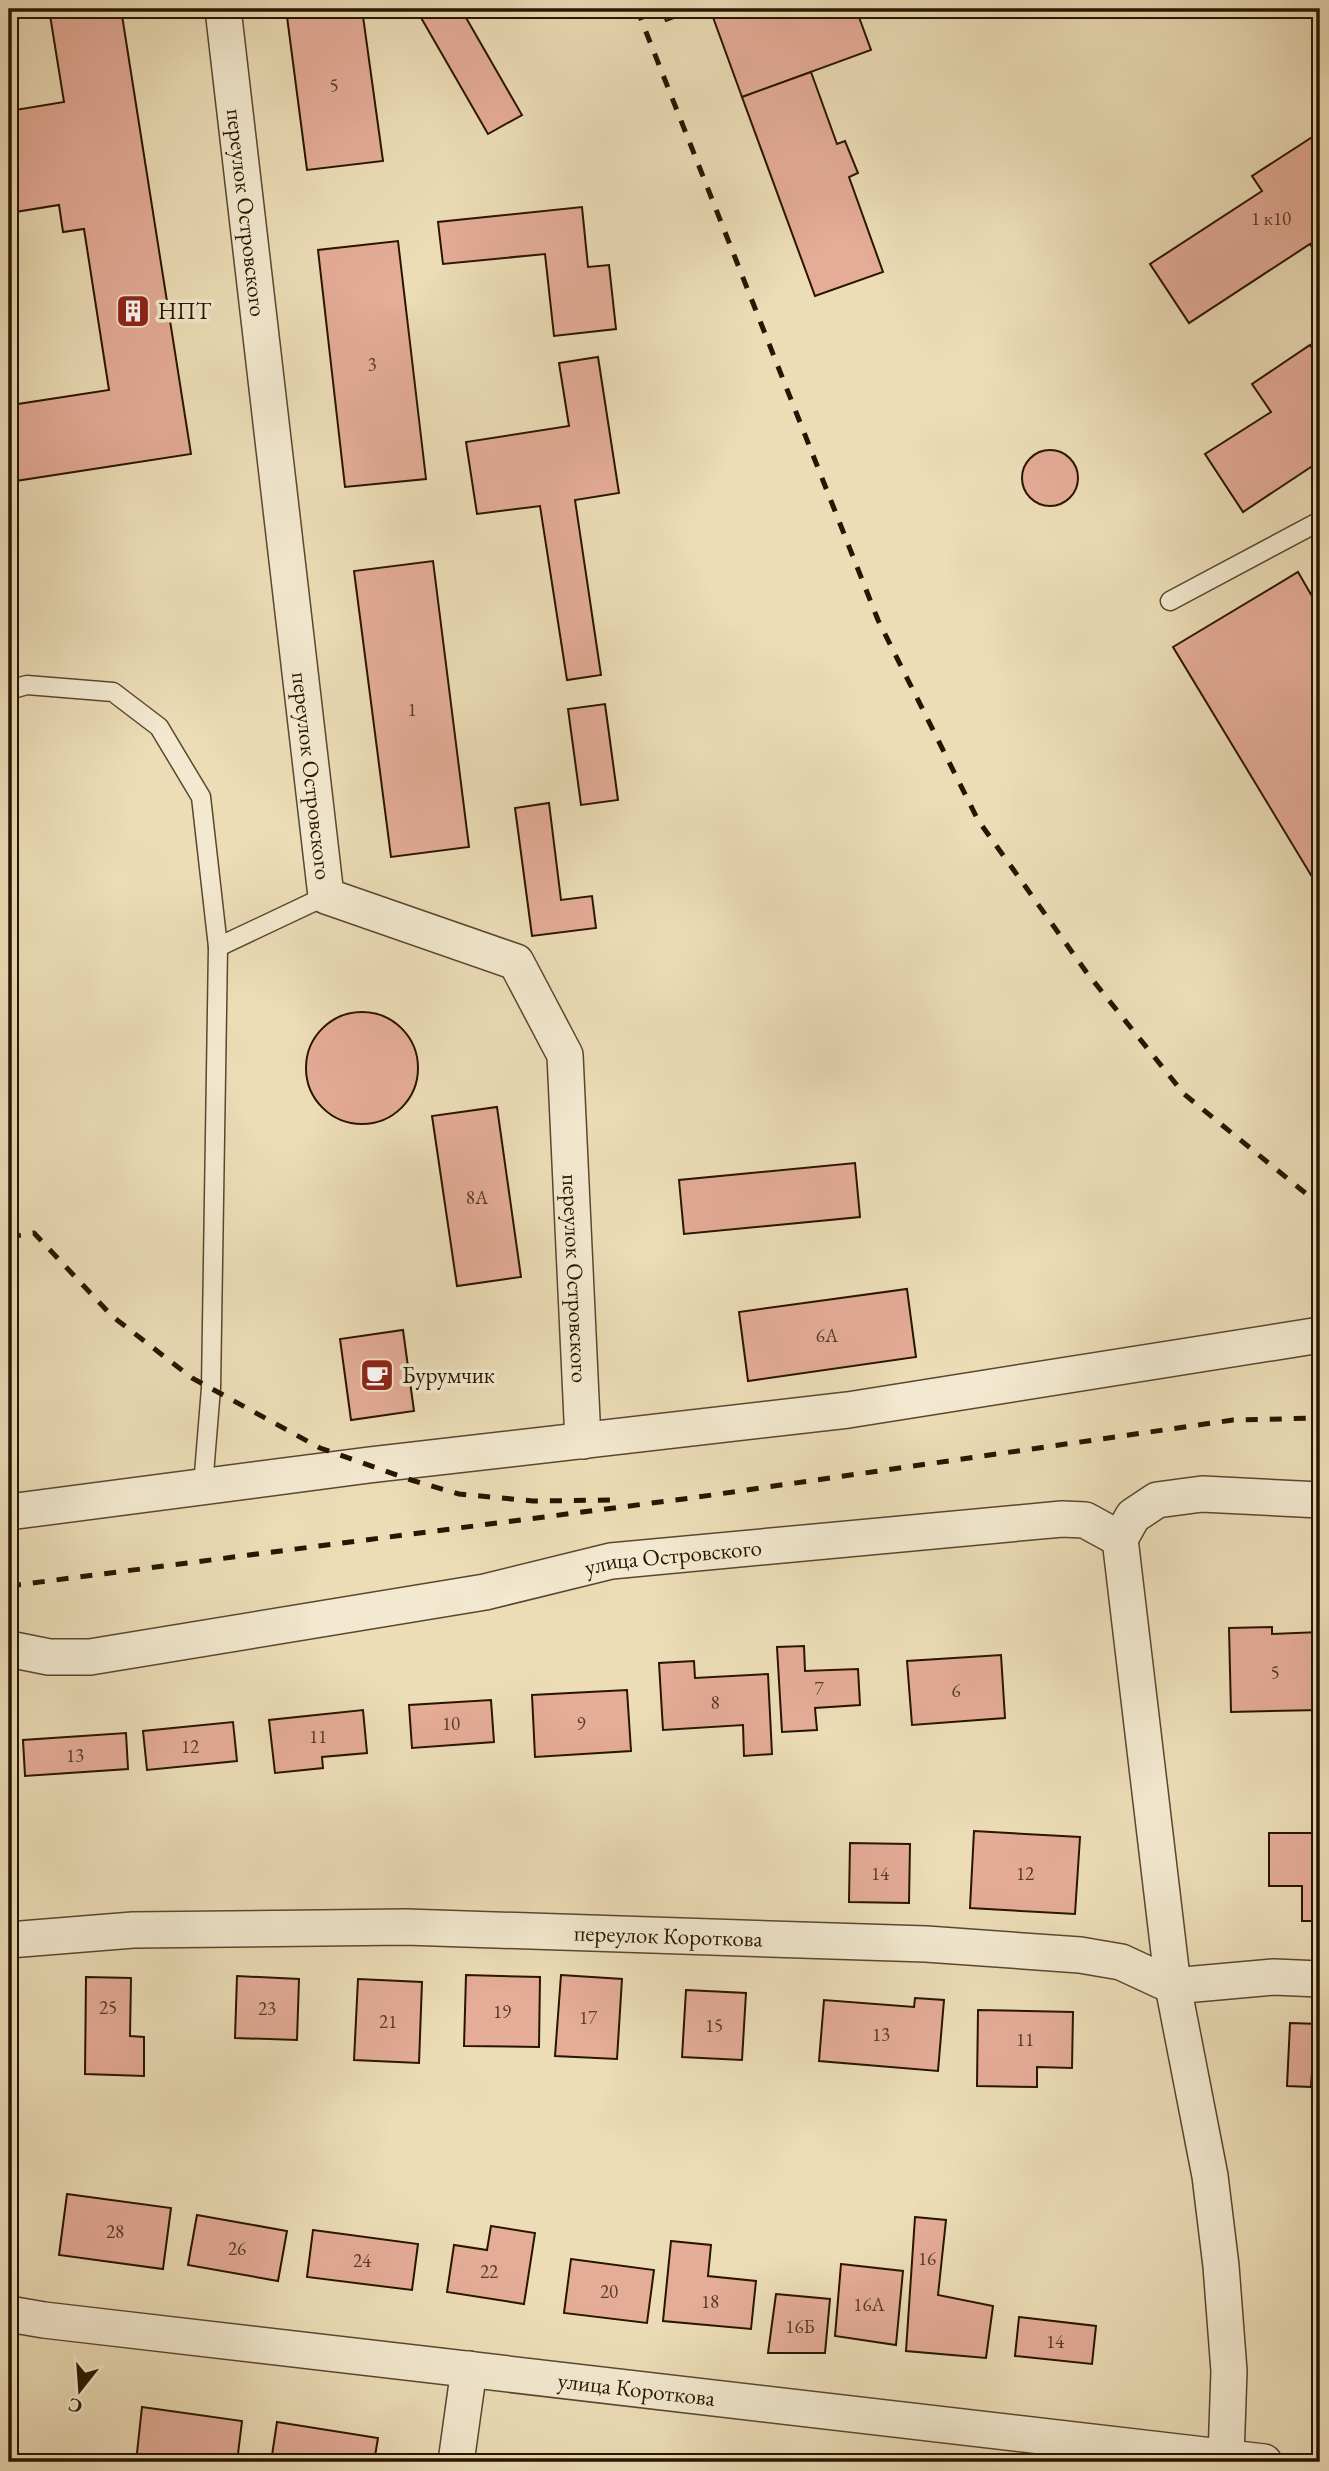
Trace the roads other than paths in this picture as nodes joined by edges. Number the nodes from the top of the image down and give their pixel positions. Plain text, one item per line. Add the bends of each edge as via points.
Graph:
1 (223, 9) edge
2 (1320, 521) edge
3 (1170, 601) dead end
4 (9, 690) edge
5 (326, 896) junction
6 (218, 947) junction
7 (1320, 1335) edge
8 (583, 1441) junction
9 (203, 1486) junction
10 (1320, 1500) edge
11 (9, 1512) edge
12 (1121, 1539) junction
13 (9, 1649) edge
14 (9, 1940) edge
15 (1320, 1979) edge
16 (1173, 1986) junction
17 (9, 2314) edge
18 (469, 2369) junction
19 (1226, 2460) edge
20 (456, 2462) edge
21 (1265, 2462) edge

1 - 5 street, переулок Островского
2 - 3 lane
4 - 6 lane via 27,685 113,692 159,727 201,797
5 - 6 lane
5 - 8 street, переулок Островского via 516,962 565,1055
6 - 9 lane via 211,1388
7 - 8 street via 848,1410
8 - 9 street
9 - 11 street
10 - 12 street via 1202,1494 1157,1500 1133,1516
12 - 13 street, улица Островского via 1085,1520 1062,1519 611,1561 485,1592 90,1657 49,1657
12 - 16 street
14 - 16 street, переулок Короткова via 133,1930 406,1927 926,1944 1080,1955 1121,1962
15 - 16 street, переулок Короткова
16 - 19 street via 1210,2176 1221,2266 1229,2371
17 - 18 street, улица Короткова
18 - 19 street, улица Короткова
18 - 20 street
19 - 21 street, улица Короткова

